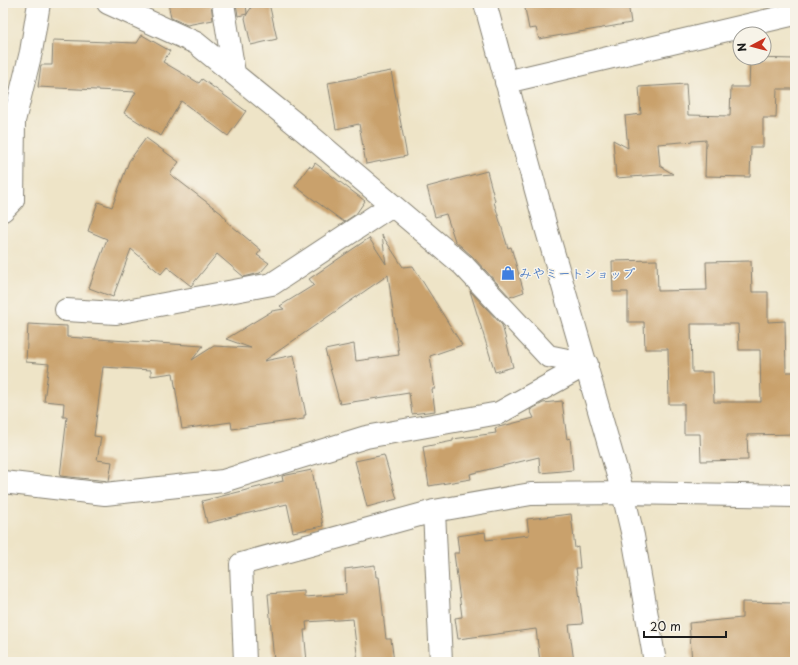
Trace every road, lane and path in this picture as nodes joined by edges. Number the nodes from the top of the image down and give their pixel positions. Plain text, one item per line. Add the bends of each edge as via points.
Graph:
1 (39, 3) edge
2 (108, 3) edge
3 (223, 3) edge
4 (485, 3) edge
5 (795, 14) edge
6 (234, 73) junction
7 (506, 82) junction
8 (392, 205) junction
9 (3, 210) edge
10 (66, 310) dead end
11 (587, 364) junction
12 (3, 482) edge
13 (623, 493) junction
14 (795, 496) edge
15 (434, 511) junction
16 (245, 662) edge
17 (441, 662) edge
18 (655, 662) edge

1 - 9 street via 31,52 14,121 13,200
2 - 6 street via 196,43
3 - 6 street
4 - 7 street
5 - 7 street
6 - 8 street
7 - 11 street
8 - 10 street via 272,284 116,313
8 - 11 street via 463,265 548,356
11 - 12 street via 499,414 366,437 223,481 105,494
11 - 13 street
13 - 14 street
13 - 15 street via 531,494
13 - 18 street
15 - 16 street via 241,564
15 - 17 street

